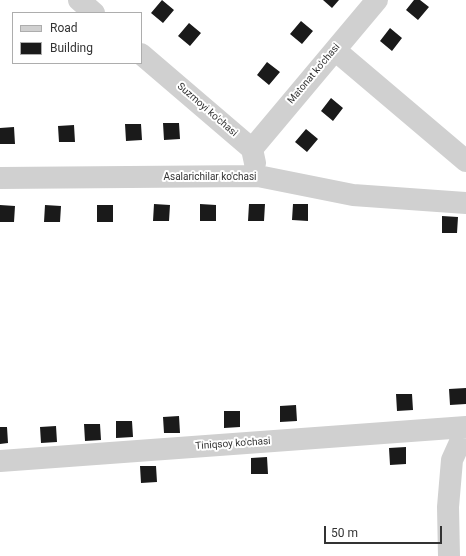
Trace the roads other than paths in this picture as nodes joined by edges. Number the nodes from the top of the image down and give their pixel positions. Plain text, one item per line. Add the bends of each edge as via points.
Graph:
1 (79, 0) edge
2 (377, 0) edge
3 (93, 12) edge
4 (335, 50) junction
5 (142, 55) edge
6 (252, 149) junction
7 (466, 161) edge
8 (258, 176) junction
9 (0, 178) edge
10 (466, 203) edge
11 (466, 428) edge
12 (0, 461) edge
13 (449, 556) edge

1 - 3 street
2 - 4 street, Matonat ko'chasi
4 - 6 street, Matonat ko'chasi
4 - 7 street
5 - 6 street, Suzmoyi ko'chasi
6 - 8 street
8 - 9 street, Asalarichilar ko'chasi
8 - 10 street, Asalarichilar ko'chasi via 353,195
11 - 12 street, Tiniqsoy ko'chasi
11 - 13 street via 452,460 448,507

